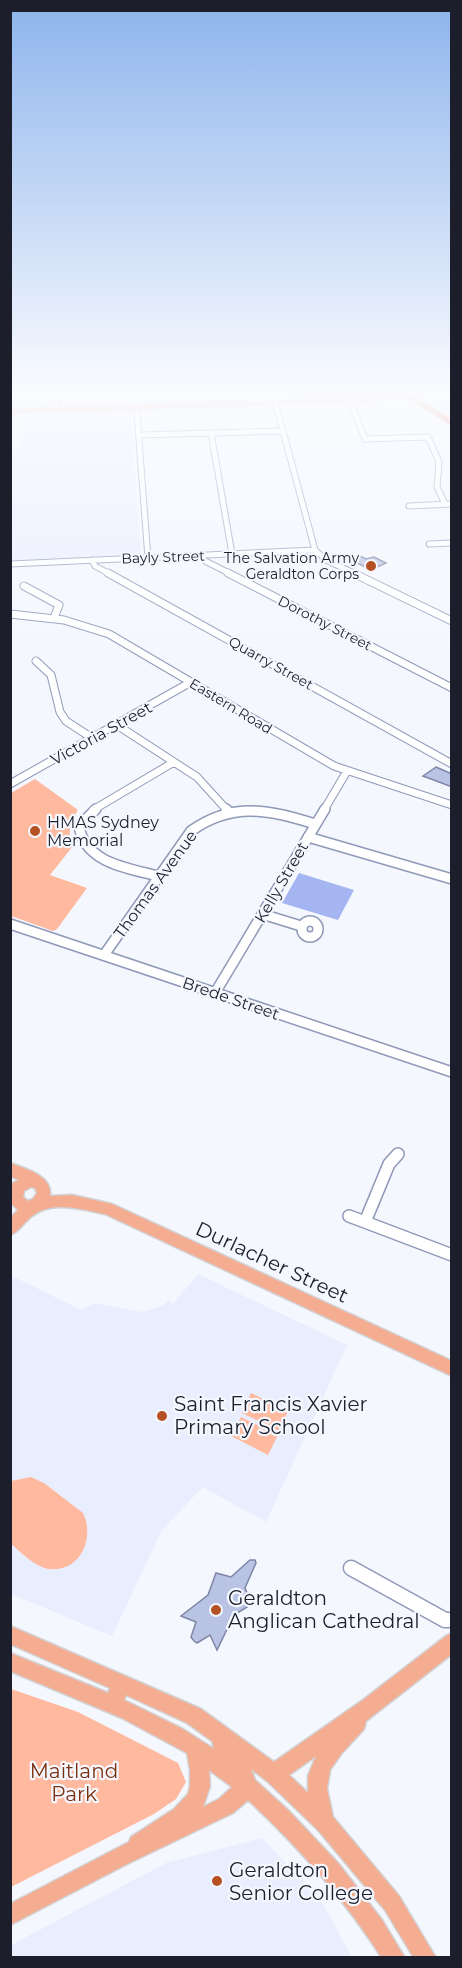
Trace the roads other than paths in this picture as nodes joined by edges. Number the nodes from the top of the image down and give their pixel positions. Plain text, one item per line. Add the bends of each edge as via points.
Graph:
1 (142, 480) edge
2 (219, 480) edge
3 (296, 480) edge
4 (438, 480) edge
5 (448, 504) edge
6 (409, 506) dead end
7 (452, 543) edge
8 (429, 544) dead end
9 (315, 550) junction
10 (232, 554) junction
11 (200, 555) junction
12 (148, 558) junction
13 (92, 560) junction
14 (10, 564) edge
15 (24, 586) dead end
16 (10, 614) edge
17 (54, 618) junction
18 (452, 621) edge
19 (36, 661) dead end
20 (191, 682) junction
21 (452, 688) edge
22 (117, 725) junction
23 (92, 738) junction
24 (174, 762) junction
25 (452, 764) edge
26 (347, 771) junction
27 (10, 784) edge
28 (452, 805) edge
29 (228, 811) junction
30 (315, 824) junction
31 (308, 837) junction
32 (158, 876) junction
33 (452, 879) edge
34 (262, 914) junction
35 (10, 924) edge
36 (301, 926) dead end
37 (104, 955) junction
38 (215, 993) junction
39 (452, 1072) edge
40 (398, 1154) dead end
41 (10, 1169) edge
42 (40, 1184) junction
43 (14, 1189) edge
44 (72, 1200) junction
45 (37, 1204) junction
46 (10, 1211) edge
47 (349, 1216) dead end
48 (365, 1222) junction
49 (10, 1229) edge
50 (452, 1255) edge
51 (451, 1368) edge
52 (351, 1568) dead end
53 (452, 1620) edge
54 (10, 1635) edge
55 (452, 1642) edge
56 (10, 1662) edge
57 (122, 1683) junction
58 (112, 1705) junction
59 (370, 1707) junction
60 (194, 1716) junction
61 (195, 1748) junction
62 (273, 1774) junction
63 (247, 1788) junction
64 (325, 1823) junction
65 (120, 1857) junction
66 (10, 1915) edge
67 (395, 1958) edge
68 (426, 1958) edge

1 - 12 street
2 - 10 street
3 - 9 street
4 - 5 street via 437,487
5 - 6 street
7 - 8 street
9 - 10 street, Bayly Street
9 - 18 street via 326,560
10 - 11 street, Bayly Street
11 - 12 street, Bayly Street
11 - 21 street, Dorothy Street
12 - 13 street, Bayly Street
13 - 14 street, Bayly Street
13 - 25 street, Quarry Street via 96,566
15 - 17 street via 59,605
16 - 17 street, Eastern Road
17 - 20 street, Eastern Road via 109,634
19 - 23 street via 51,675 66,721
20 - 22 street, Victoria Street
20 - 26 street, Eastern Road
22 - 23 street, Victoria Street
22 - 24 street
23 - 27 street, Victoria Street
24 - 29 street via 204,783
24 - 32 street via 92,811 80,826 84,844 96,855
26 - 28 street, Eastern Road
26 - 30 street, Kelly Street
29 - 30 street, Thomas Avenue via 259,810
29 - 32 street, Thomas Avenue via 191,831
30 - 31 street, Kelly Street
31 - 33 street
31 - 34 street, Kelly Street
32 - 37 street, Thomas Avenue
34 - 36 street
34 - 38 street, Kelly Street
35 - 37 street, Brede Street
37 - 38 street, Brede Street
38 - 39 street, Brede Street
40 - 48 street via 389,1164
41 - 42 main road, Durlacher Street
42 - 43 main road via 26,1182
42 - 44 main road, Durlacher Street
42 - 45 main road via 44,1196
43 - 45 main road via 21,1205
43 - 46 main road
44 - 45 main road, Durlacher Street
44 - 51 main road, Durlacher Street via 107,1208
45 - 49 main road
47 - 48 street
48 - 50 street
52 - 53 street via 445,1620
54 - 57 main road
55 - 59 main road
56 - 58 main road
57 - 58 main road
57 - 60 main road
58 - 61 main road
59 - 62 main road
59 - 64 main road via 321,1765 316,1796
60 - 62 main road
60 - 63 main road via 231,1752
61 - 63 main road
61 - 65 main road via 202,1787 198,1799 186,1814
62 - 64 main road
63 - 65 main road via 226,1806
63 - 67 main road via 295,1829 370,1919
64 - 68 main road via 392,1903
65 - 66 main road

